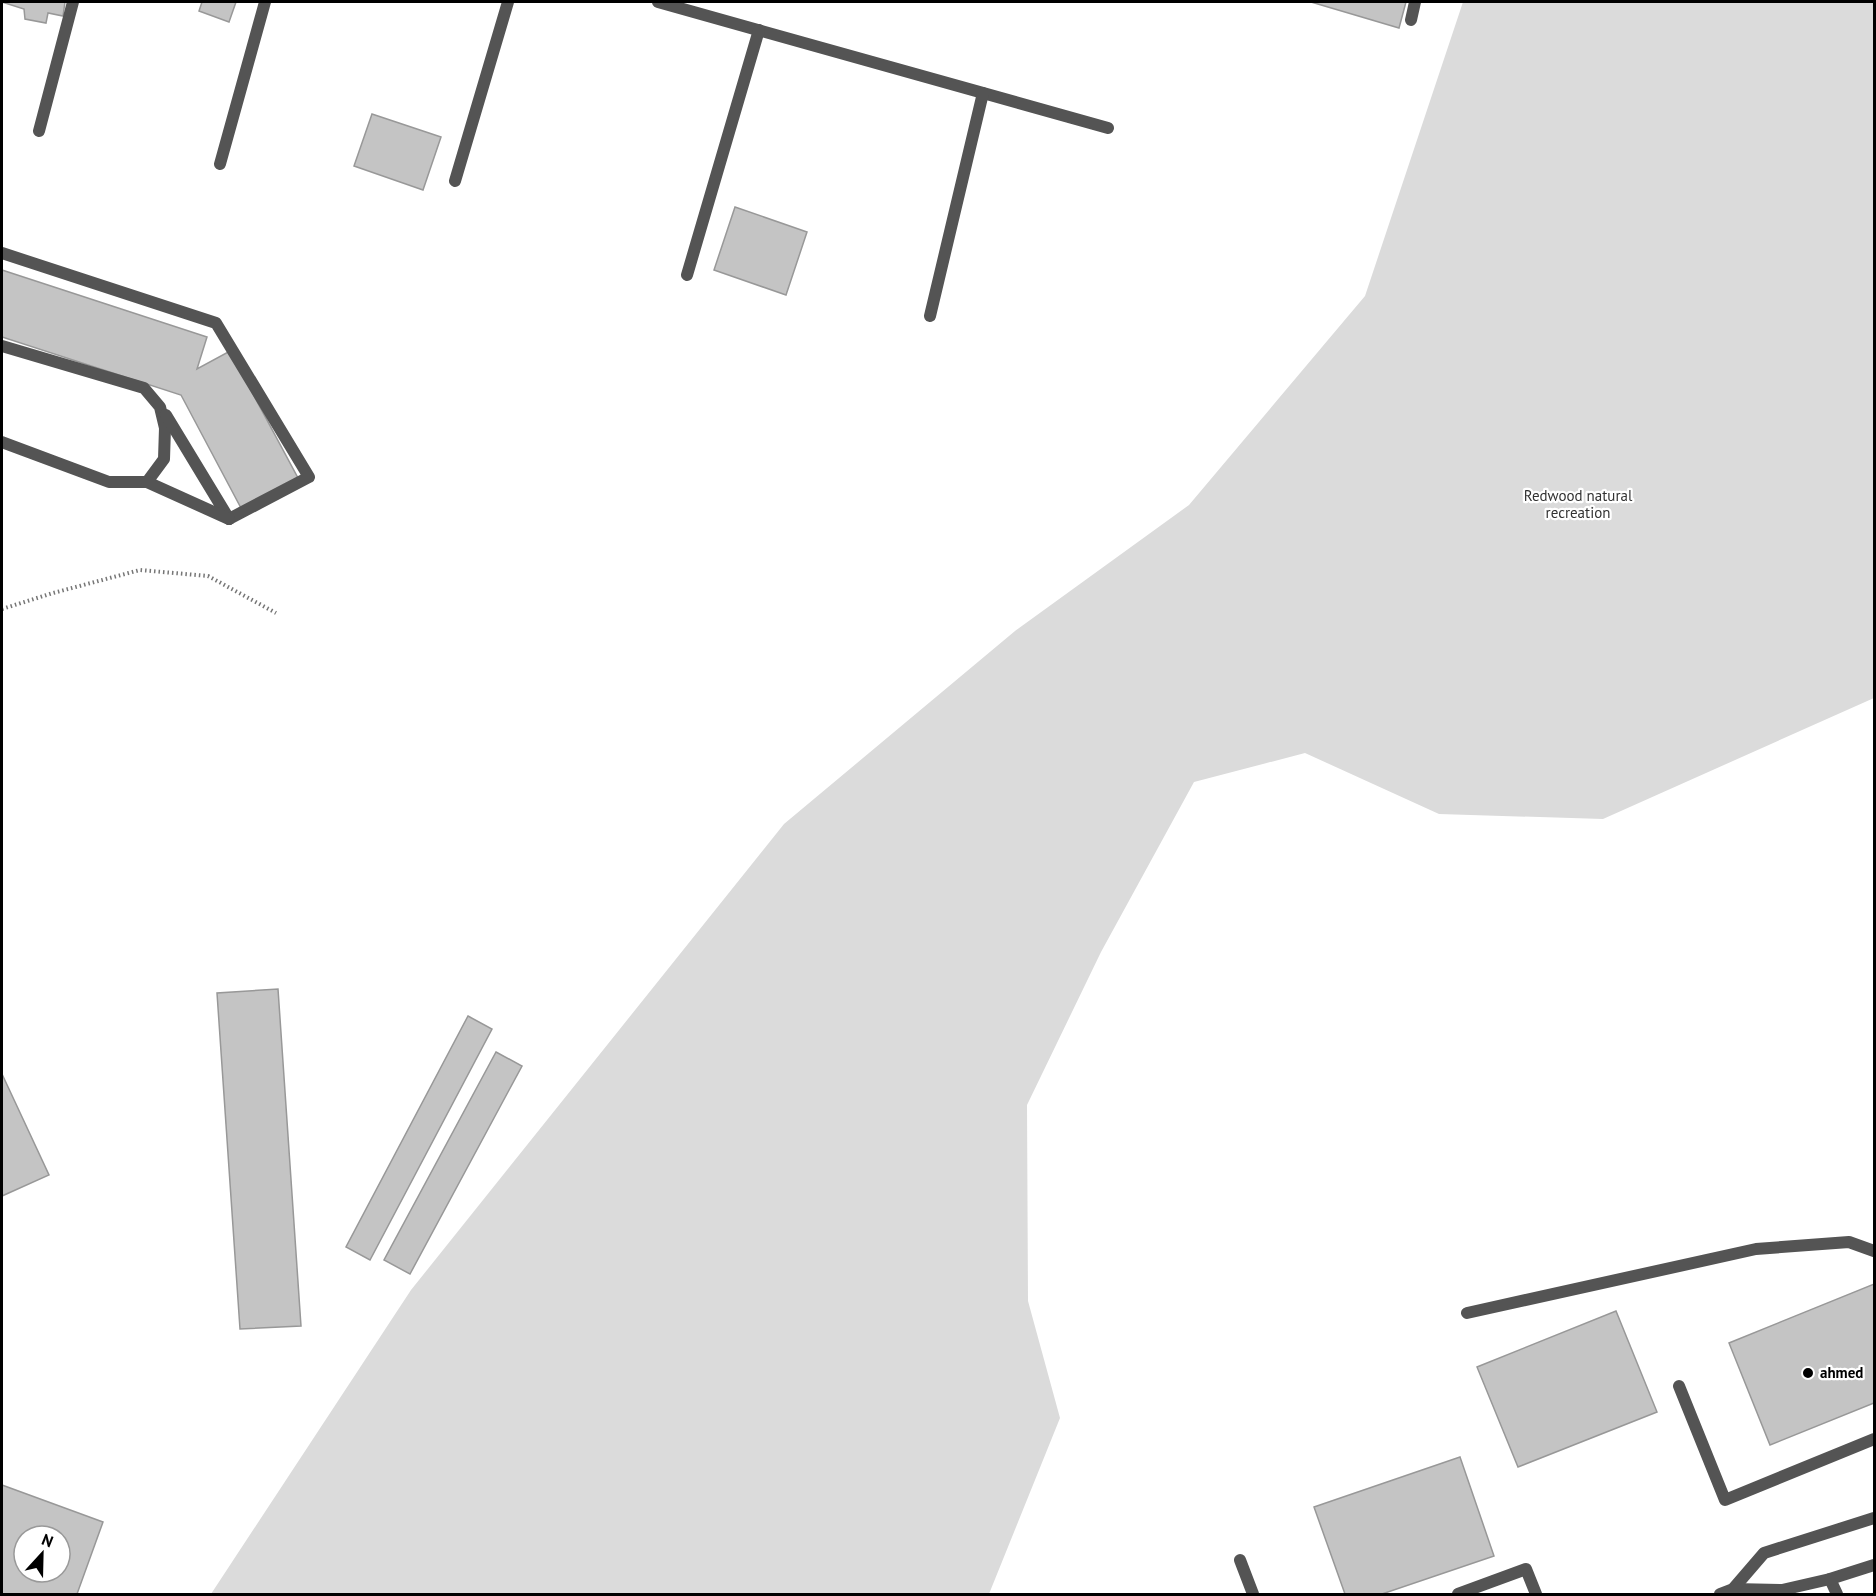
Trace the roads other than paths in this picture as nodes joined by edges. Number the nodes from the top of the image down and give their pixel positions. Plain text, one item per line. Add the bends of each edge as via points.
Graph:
1 (73, 2) edge
2 (265, 2) edge
3 (508, 2) edge
4 (658, 2) edge
5 (1415, 2) edge
6 (1411, 20) dead end
7 (759, 30) junction
8 (983, 93) junction
9 (1108, 128) dead end
10 (39, 131) dead end
11 (220, 164) dead end
12 (454, 181) dead end
13 (2, 253) edge
14 (687, 275) dead end
15 (930, 316) dead end
16 (2, 346) edge
17 (161, 409) junction
18 (2, 442) edge
19 (147, 482) junction
20 (229, 519) junction
21 (1875, 1251) edge
22 (1467, 1313) dead end
23 (1679, 1386) dead end
24 (1875, 1439) edge
25 (1875, 1518) edge
26 (1240, 1560) dead end
27 (1875, 1564) edge
28 (1830, 1579) junction
29 (1733, 1589) junction
30 (1253, 1594) edge
31 (1458, 1594) edge
32 (1536, 1594) edge
33 (1720, 1594) edge
34 (1837, 1594) edge

1 - 10 street
2 - 11 street
3 - 12 street
4 - 7 street
5 - 6 street
7 - 8 street
7 - 14 street
8 - 9 street
8 - 15 street
13 - 20 street via 216,322 309,477
16 - 17 street via 144,388
17 - 19 street via 164,459
17 - 20 street
18 - 19 street via 109,482
19 - 20 street
21 - 22 street via 1849,1242 1756,1250
23 - 24 street via 1725,1500
25 - 29 street via 1764,1553
26 - 30 street
27 - 28 street
28 - 29 street via 1782,1590
28 - 34 street
29 - 33 street
31 - 32 street via 1526,1569

